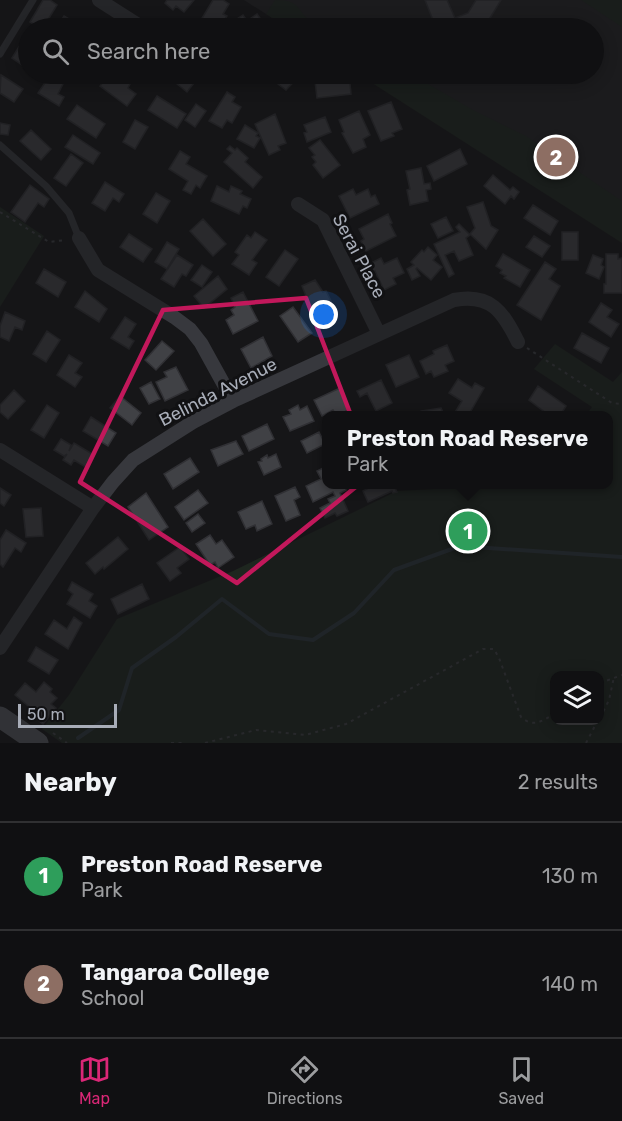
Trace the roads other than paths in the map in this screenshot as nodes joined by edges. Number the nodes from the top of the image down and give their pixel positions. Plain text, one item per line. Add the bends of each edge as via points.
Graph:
1 (33, 0) edge
2 (99, 0) edge
3 (22, 18) edge
4 (127, 18) edge
5 (18, 25) edge
6 (0, 54) edge
7 (0, 145) edge
8 (298, 204) dead end
9 (79, 238) joint
10 (379, 333) junction
11 (518, 342) road end
12 (233, 401) junction
13 (0, 450) edge
14 (93, 508) junction
15 (0, 648) edge
16 (0, 717) edge
17 (38, 743) edge

1 - 3 lane
2 - 4 street
5 - 6 lane
7 - 9 lane via 46,186 69,213
8 - 10 street, Serai Place via 323,220
9 - 12 street via 98,270 190,329
10 - 11 street, Belinda Avenue via 467,297 482,300 500,311
10 - 12 street, Belinda Avenue
12 - 14 street, Belinda Avenue via 133,460
13 - 14 street
14 - 15 street, Belinda Avenue
16 - 17 main road

